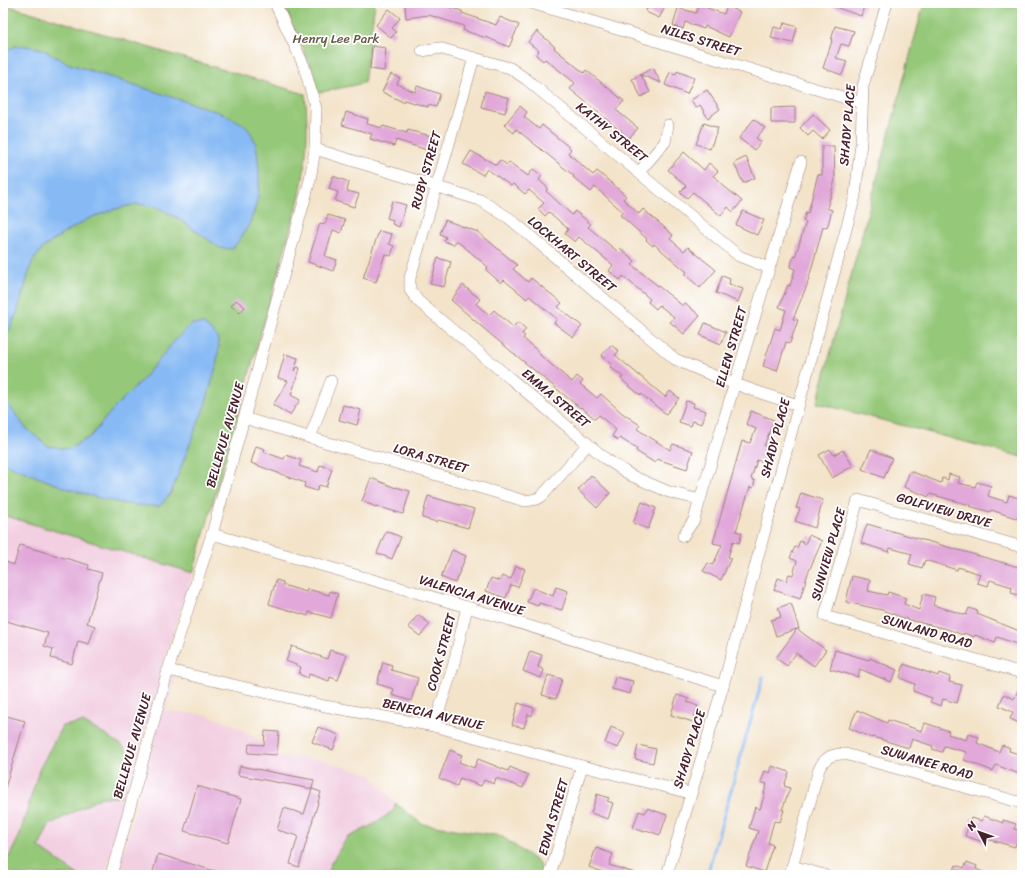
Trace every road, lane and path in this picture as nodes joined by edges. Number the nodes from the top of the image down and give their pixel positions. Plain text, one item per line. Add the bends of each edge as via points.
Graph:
1 (275, 3) edge
2 (531, 3) edge
3 (887, 3) edge
4 (547, 5) edge
5 (422, 51) dead end
6 (474, 58) junction
7 (862, 103) junction
8 (668, 125) dead end
9 (315, 149) junction
10 (801, 162) dead end
11 (639, 172) junction
12 (436, 187) junction
13 (769, 268) junction
14 (410, 290) joint
15 (331, 381) dead end
16 (735, 385) junction
17 (798, 405) junction
18 (244, 418) junction
19 (310, 438) junction
20 (588, 444) junction
21 (700, 500) junction
22 (858, 500) joint
23 (212, 534) junction
24 (683, 536) dead end
25 (1022, 547) edge
26 (467, 607) junction
27 (825, 616) joint
28 (168, 670) junction
29 (1022, 672) edge
30 (723, 686) junction
31 (434, 726) junction
32 (582, 766) junction
33 (690, 793) junction
34 (1022, 803) edge
35 (791, 870) edge
36 (111, 875) edge
37 (550, 875) edge
38 (667, 875) edge
39 (824, 875) edge

1 - 9 street, BELLEVUE AVENUE via 304,66 316,109
2 - 4 street, NILES STREET
3 - 7 street, SHADY PLACE via 863,86
4 - 7 street, NILES STREET
5 - 6 street, KATHY STREET via 439,48
6 - 11 street, KATHY STREET via 510,68 526,79
6 - 12 street, RUBY STREET
7 - 17 street, SHADY PLACE via 861,143 855,196
8 - 11 street via 665,142
9 - 12 street, LOCKHART STREET
9 - 18 street, BELLEVUE AVENUE via 310,180
10 - 13 street, ELLEN STREET
11 - 13 street, KATHY STREET via 739,256
12 - 14 street, RUBY STREET via 410,278
12 - 16 street, LOCKHART STREET via 480,200 508,218 675,359
13 - 16 street, ELLEN STREET
14 - 20 street, EMMA STREET via 418,301
15 - 19 street
16 - 17 street, LOCKHART STREET
16 - 21 street, ELLEN STREET
17 - 30 street, SHADY PLACE
18 - 19 street, LORA STREET
18 - 23 street, BELLEVUE AVENUE
19 - 20 street, LORA STREET via 525,501 542,496
20 - 21 street, EMMA STREET via 632,476 669,492
21 - 24 street, ELLEN STREET via 694,520
22 - 25 street, GOLFVIEW DRIVE
22 - 27 street, SUNVIEW PLACE
23 - 26 street, VALENCIA AVENUE
23 - 28 street, BELLEVUE AVENUE
26 - 30 street, VALENCIA AVENUE
26 - 31 street, COOK STREET via 453,667
27 - 29 street, SUNLAND ROAD
28 - 31 street, BENECIA AVENUE via 325,706
28 - 36 street, BELLEVUE AVENUE
30 - 33 street, SHADY PLACE
31 - 32 street, BENECIA AVENUE
32 - 33 street, BENECIA AVENUE
32 - 37 street, EDNA STREET
33 - 38 street, SHADY PLACE
34 - 35 street, SUWANEE ROAD via 844,754 834,754 826,759 814,781
35 - 39 street

